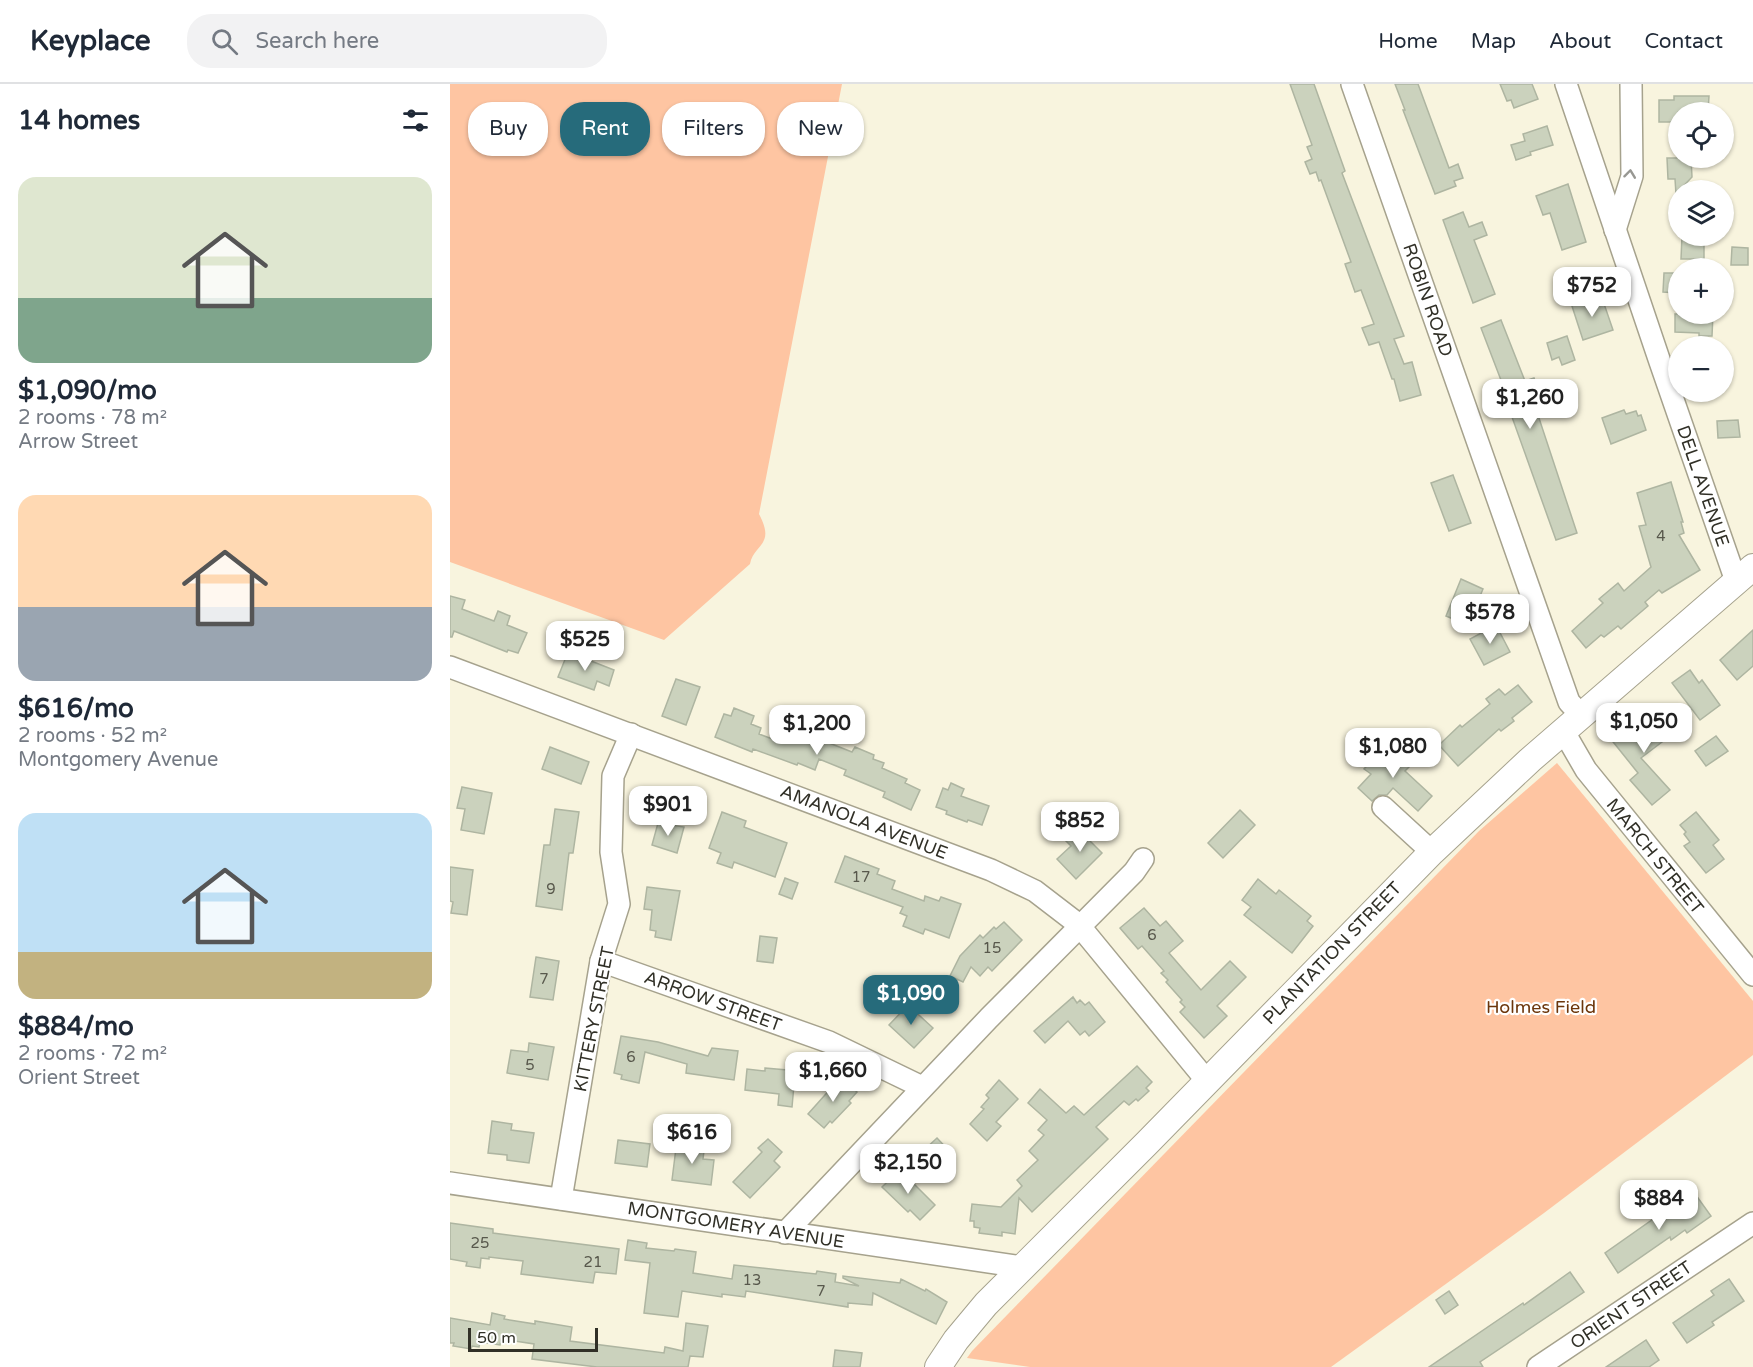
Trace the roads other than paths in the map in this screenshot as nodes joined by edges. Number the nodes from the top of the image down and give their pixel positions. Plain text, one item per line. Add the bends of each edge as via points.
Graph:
1 (1352, 84) edge
2 (1566, 84) edge
3 (1631, 84) edge
4 (1615, 230) junction
5 (1745, 574) edge
6 (450, 667) edge
7 (1573, 724) junction
8 (631, 734) junction
9 (1383, 807) dead end
10 (1432, 852) junction
11 (1143, 859) dead end
12 (1080, 926) junction
13 (601, 961) junction
14 (1753, 975) edge
15 (1207, 1082) junction
16 (922, 1088) junction
17 (450, 1183) edge
18 (561, 1199) junction
19 (1753, 1223) edge
20 (784, 1233) junction
21 (1023, 1267) junction
22 (938, 1367) edge
23 (1538, 1367) edge

1 - 7 street, ROBIN ROAD via 1569,702
2 - 4 street, DELL AVENUE
4 -> 3 street via 1632,176
4 - 5 street, DELL AVENUE
5 - 7 street, PLANTATION STREET
6 - 8 street, AMANOLA AVENUE
7 - 10 street, PLANTATION STREET
7 - 14 street, MARCH STREET via 1586,770
8 - 12 street, AMANOLA AVENUE via 1002,874 1046,898
8 - 13 street, KITTERY STREET via 613,777 611,852 619,904
9 - 10 street
10 - 15 street, PLANTATION STREET
11 - 12 street
12 - 15 street, AMANOLA AVENUE
12 - 16 street
13 - 16 street, ARROW STREET via 829,1042
13 - 18 street, KITTERY STREET
15 - 21 street, PLANTATION STREET
16 - 20 street
17 - 18 street, MONTGOMERY AVENUE
18 - 20 street, MONTGOMERY AVENUE
19 - 23 street, ORIENT STREET
20 - 21 street, MONTGOMERY AVENUE
21 - 22 street, PLANTATION STREET via 975,1317

